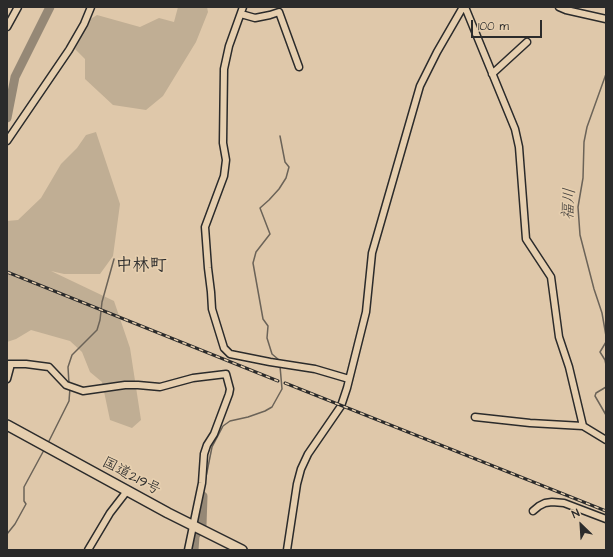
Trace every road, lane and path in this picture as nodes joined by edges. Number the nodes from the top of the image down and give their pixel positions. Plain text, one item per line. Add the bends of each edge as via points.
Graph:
1 (18, 7) edge
2 (91, 7) edge
3 (464, 7) edge
4 (559, 7) edge
5 (242, 10) edge
6 (606, 19) edge
7 (7, 26) edge
8 (527, 42) dead end
9 (299, 67) dead end
10 (492, 74) junction
11 (7, 141) edge
12 (9, 364) edge
13 (7, 379) edge
14 (349, 380) junction
15 (474, 416) dead end
16 (7, 425) edge
17 (583, 426) junction
18 (606, 440) edge
19 (127, 491) junction
20 (533, 512) dead end
21 (606, 519) edge
22 (194, 525) junction
23 (88, 550) edge
24 (188, 550) edge
25 (242, 550) edge
26 (287, 550) edge

1 - 7 street
2 - 11 street via 69,50
3 - 10 street
3 - 14 street via 436,52 420,86 372,253 366,312
4 - 6 street
5 - 9 street via 255,18 279,12
5 - 14 street via 224,69 224,176 205,227 212,308 224,348 230,354 315,369
8 - 10 street
10 - 17 street via 515,129 519,147 526,239 551,277 560,337
12 - 13 street
12 - 22 street via 49,367 66,385 83,391 126,385 160,387 193,378 226,374 230,394 204,454 202,483
14 - 26 street via 341,406 308,454 301,469
15 - 17 street
16 - 19 highway, 国道219号
17 - 18 street
19 - 22 highway, 国道219号
19 - 23 street
20 - 21 street via 545,503 564,503
22 - 24 street
22 - 25 highway, 国道219号

